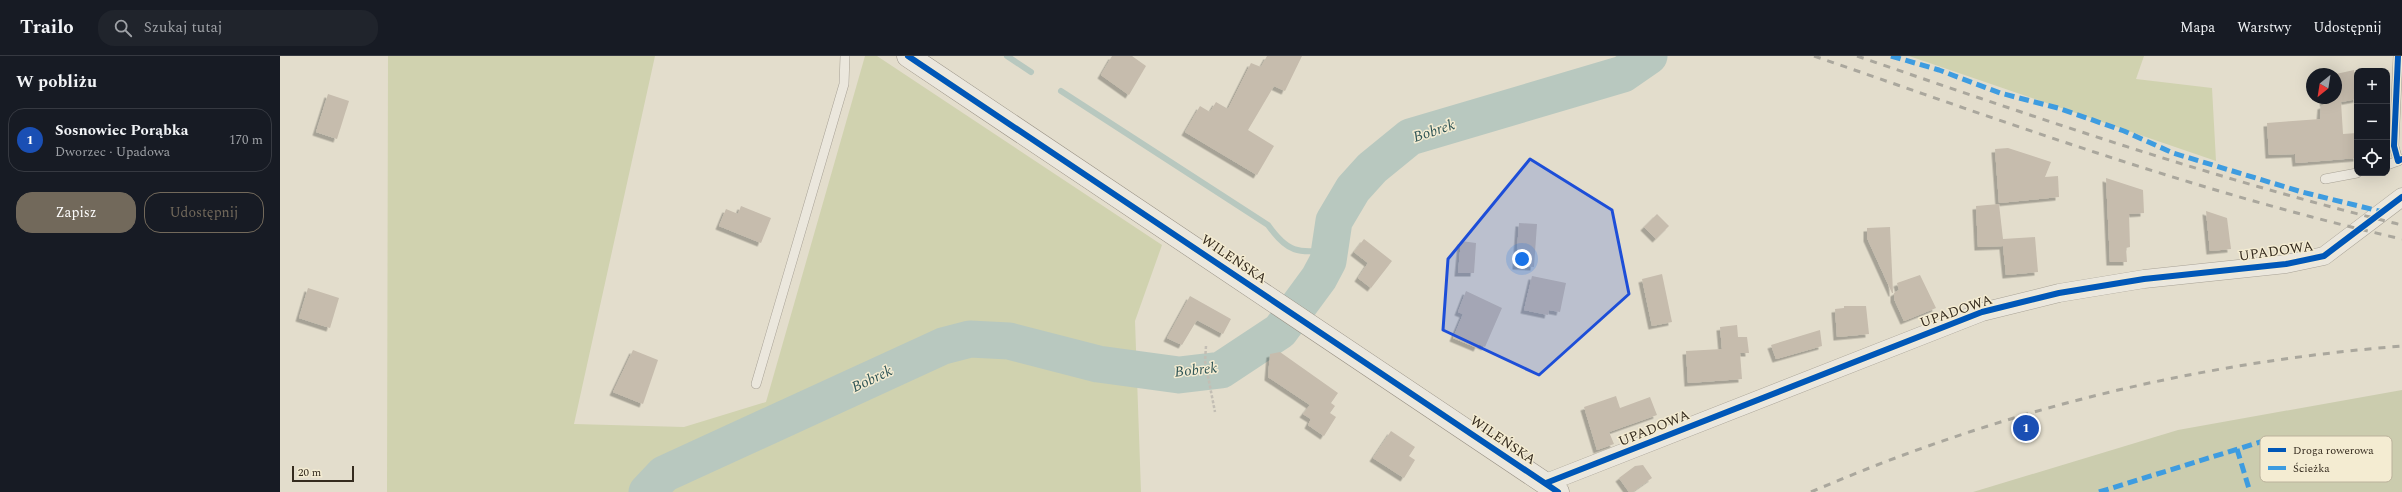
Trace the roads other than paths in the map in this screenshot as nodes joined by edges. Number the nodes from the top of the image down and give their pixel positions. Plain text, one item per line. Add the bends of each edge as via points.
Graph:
1 (845, 56) edge
2 (908, 56) edge
3 (2398, 56) edge
4 (2400, 160) edge
5 (2390, 164) edge
6 (2354, 174) edge
7 (2325, 179) dead end
8 (2402, 197) edge
9 (756, 384) dead end
10 (1552, 488) edge

1 - 9 lane via 844,84
2 - 10 street, WILEŃSKA
3 - 4 lane via 2394,146
4 - 5 lane
6 - 7 lane
8 - 10 street, UPADOWA via 2324,256 2286,264 2144,279 2059,293 1982,312

